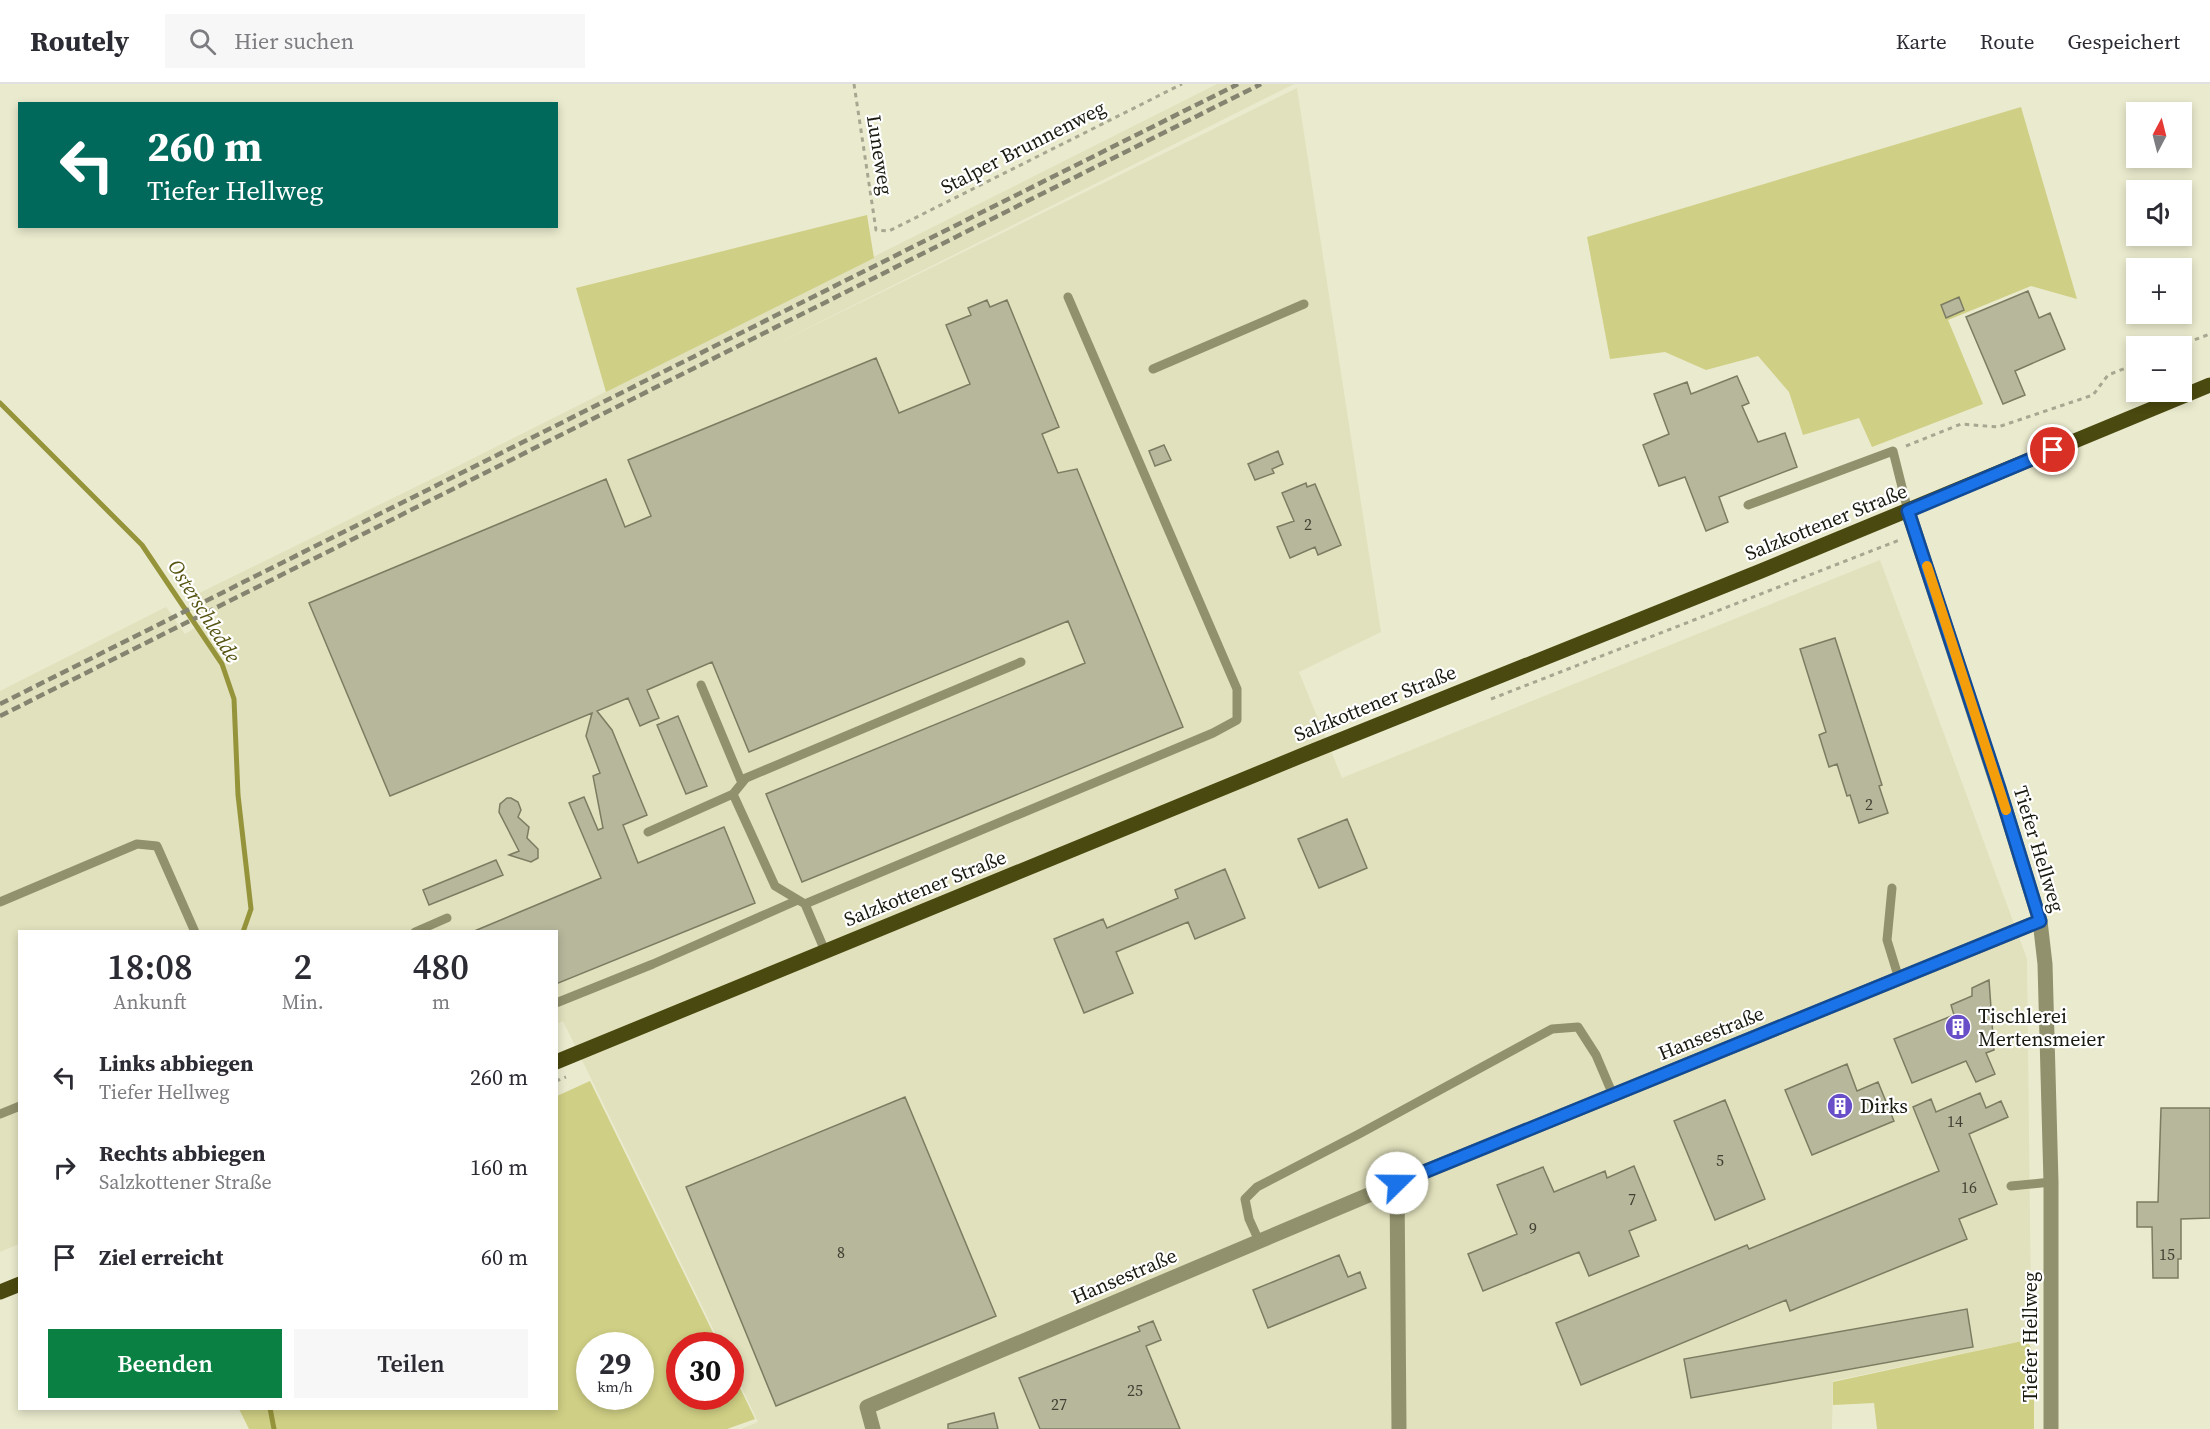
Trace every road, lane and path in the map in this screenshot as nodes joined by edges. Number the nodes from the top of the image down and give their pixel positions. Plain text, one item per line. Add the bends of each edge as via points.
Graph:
1 (854, 84) edge
2 (1182, 84) edge
3 (876, 230) joint
4 (1068, 297) dead end
5 (1304, 304) dead end
6 (2210, 334) edge
7 (2192, 341) edge
8 (2126, 368) edge
9 (1153, 369) dead end
10 (2210, 385) edge
11 (1893, 451) junction
12 (1748, 506) dead end
13 (1908, 511) junction
14 (1916, 534) junction
15 (1021, 662) dead end
16 (700, 685) dead end
17 (1488, 700) dead end
18 (742, 783) junction
19 (733, 794) junction
20 (648, 832) dead end
21 (1892, 888) dead end
22 (0, 902) edge
23 (802, 902) junction
24 (447, 918) dead end
25 (2040, 921) junction
26 (194, 930) edge
27 (420, 930) edge
28 (825, 951) junction
29 (1899, 979) junction
30 (558, 1002) edge
31 (558, 1061) edge
32 (567, 1077) dead end
33 (558, 1080) edge
34 (1613, 1095) junction
35 (18, 1107) edge
36 (0, 1114) edge
37 (2051, 1182) junction
38 (1397, 1183) junction
39 (2011, 1186) dead end
40 (1259, 1241) junction
41 (18, 1285) edge
42 (0, 1292) edge
43 (873, 1429) edge
44 (1399, 1429) edge
45 (2051, 1429) edge

1 - 3 path, Luneweg
2 - 3 path, Stalper Brunnenweg via 889,231
4 - 23 lane via 1238,689 1237,720
5 - 9 lane
6 - 7 path
8 - 11 path via 2108,375 2093,395 1998,427 1960,424
10 - 13 main road, Salzkottener Straße
11 - 12 lane
11 - 13 lane
13 - 14 street, Tiefer Hellweg
13 - 28 main road, Salzkottener Straße
14 - 17 path
14 - 25 street, Tiefer Hellweg
15 - 18 lane
16 - 18 lane
18 - 19 lane
19 - 20 lane
19 - 23 lane via 775,886
21 - 29 lane via 1887,940
22 - 26 lane via 137,844 157,846
23 - 28 lane
23 - 30 lane
24 - 27 lane
25 - 29 street, Hansestraße
25 - 37 street, Tiefer Hellweg via 2045,964
28 - 31 main road, Salzkottener Straße
29 - 34 street, Hansestraße
32 - 33 path
34 - 38 street, Hansestraße
34 - 40 lane via 1596,1055 1578,1027 1552,1029 1257,1187 1245,1199
35 - 36 lane
37 - 39 lane
37 - 45 street, Tiefer Hellweg
38 - 40 street, Hansestraße
38 - 44 street
40 - 43 street, Hansestraße via 867,1407
41 - 42 main road

